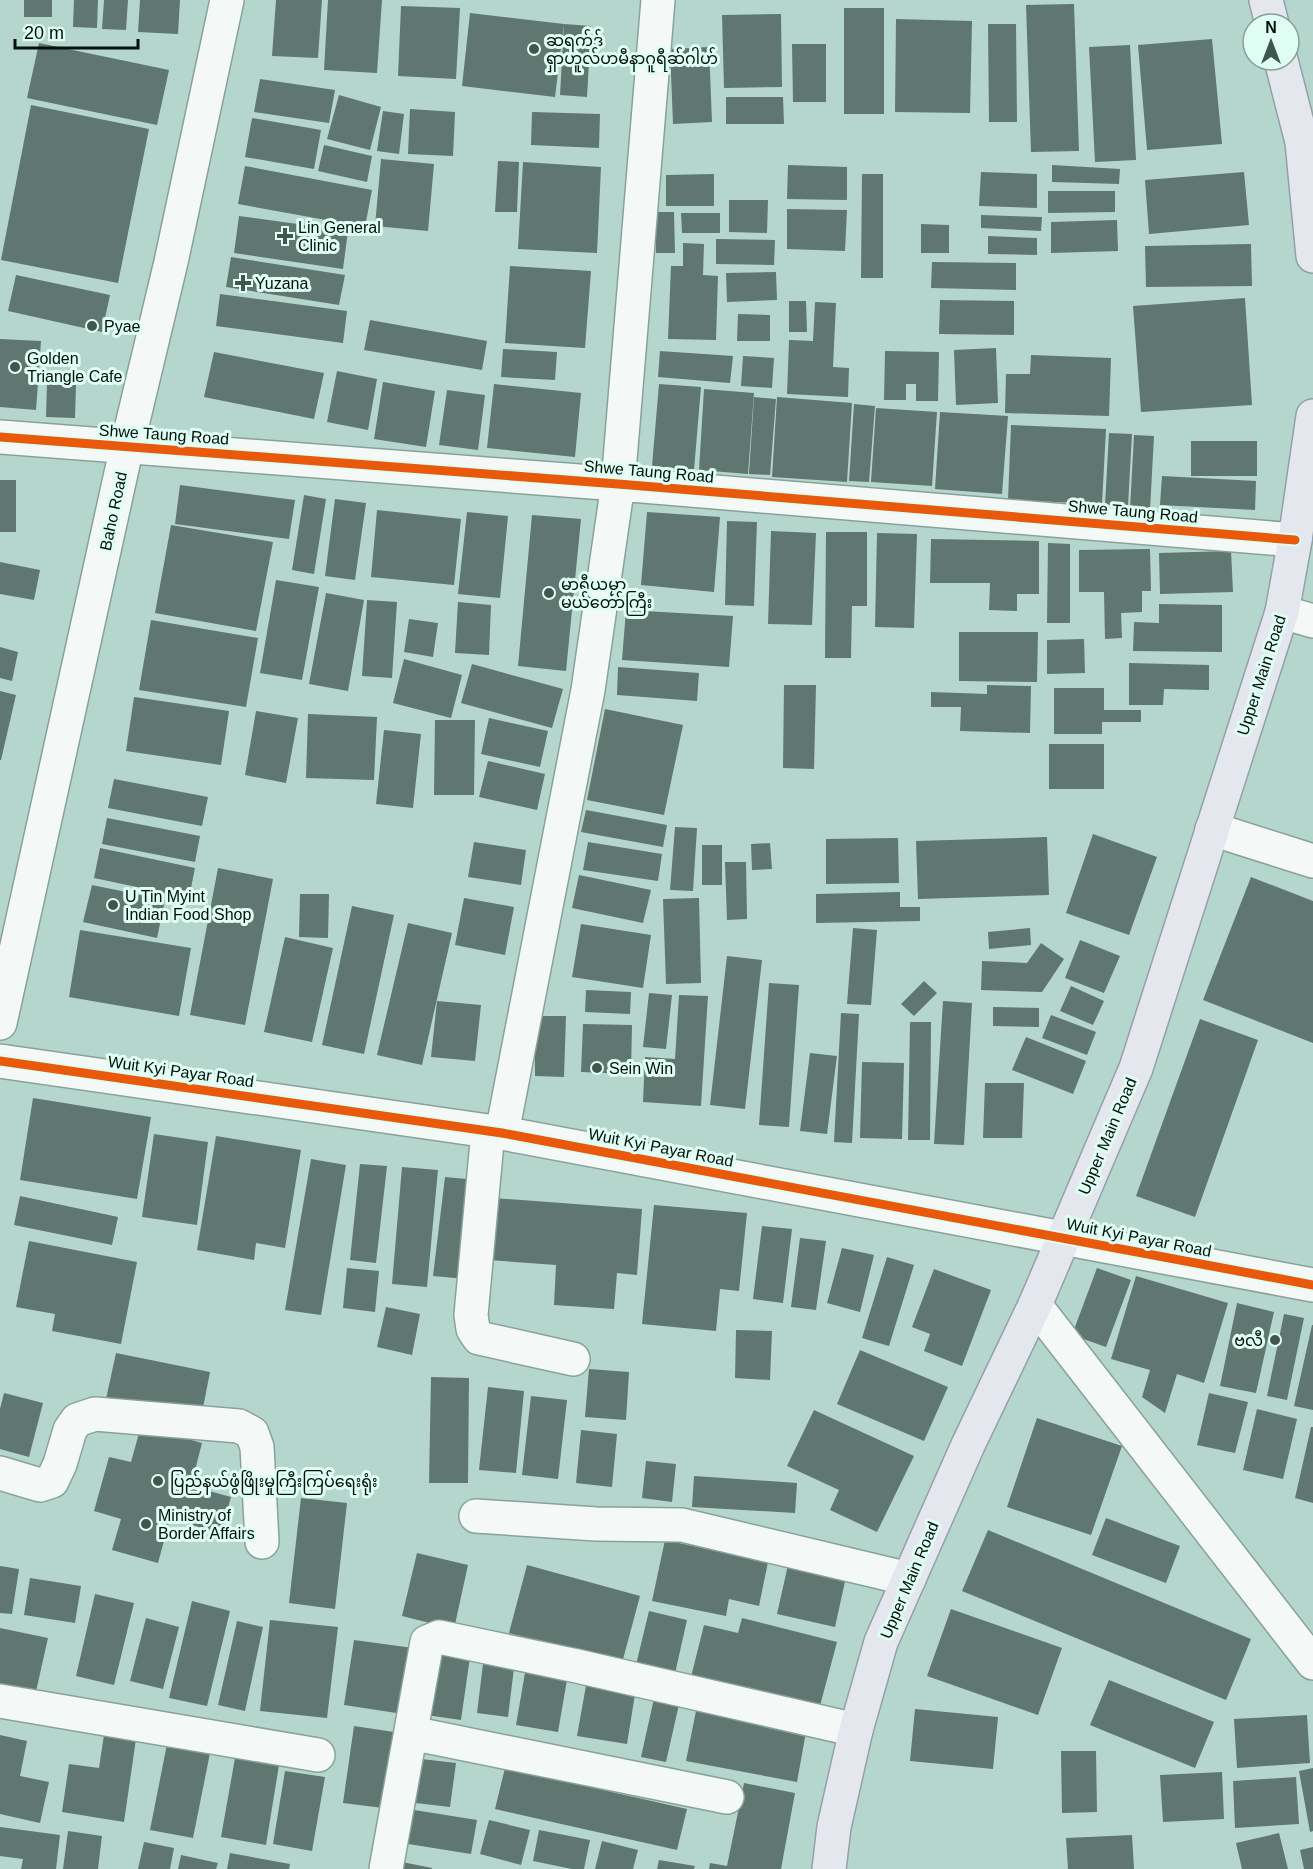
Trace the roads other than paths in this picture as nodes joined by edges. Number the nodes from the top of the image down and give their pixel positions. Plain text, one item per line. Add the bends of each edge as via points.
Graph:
1 (226, 0) edge
2 (658, 0) edge
3 (1284, 72) edge
4 (1313, 256) edge
5 (1313, 416) edge
6 (0, 437) edge
7 (128, 446) junction
8 (618, 484) junction
9 (1295, 540) junction
10 (1282, 612) junction
11 (1313, 621) edge
12 (1212, 829) junction
13 (1313, 861) edge
14 (0, 1023) edge
15 (0, 1060) edge
16 (495, 1132) junction
17 (1064, 1237) junction
18 (1313, 1286) edge
19 (1035, 1305) junction
20 (573, 1359) dead end
21 (0, 1473) edge
22 (476, 1516) dead end
23 (262, 1542) dead end
24 (909, 1579) junction
25 (1313, 1663) edge
26 (0, 1701) edge
27 (856, 1730) junction
28 (411, 1733) junction
29 (318, 1755) dead end
30 (728, 1797) dead end
31 (386, 1869) edge
32 (829, 1869) edge

1 - 7 street, Baho Road
2 - 8 street
3 - 4 main road via 1302,142
5 - 9 main road, Upper Main Road
6 - 7 street, Shwe Taung Road
7 - 8 street, Shwe Taung Road
7 - 14 street, Baho Road
8 - 9 street, Shwe Taung Road
8 - 16 street via 588,690
9 - 10 main road, Upper Main Road
10 - 11 street
10 - 12 main road, Upper Main Road
12 - 13 street
12 - 17 main road, Upper Main Road via 1136,1068
15 - 16 street, Wuit Kyi Payar Road
16 - 17 street, Wuit Kyi Payar Road
16 - 20 street via 471,1315 473,1329 479,1338
17 - 18 street, Wuit Kyi Payar Road
17 - 19 main road, Upper Main Road
19 - 24 main road, Upper Main Road
19 - 25 street
21 - 23 street via 40,1485 52,1481 70,1430 78,1420 95,1414 239,1426 252,1433 257,1447
22 - 24 street via 682,1525
24 - 27 main road, Upper Main Road via 881,1642
26 - 29 street
27 - 28 street via 439,1637 428,1642
27 - 32 main road, Upper Main Road via 834,1827
28 - 30 street
28 - 31 street

